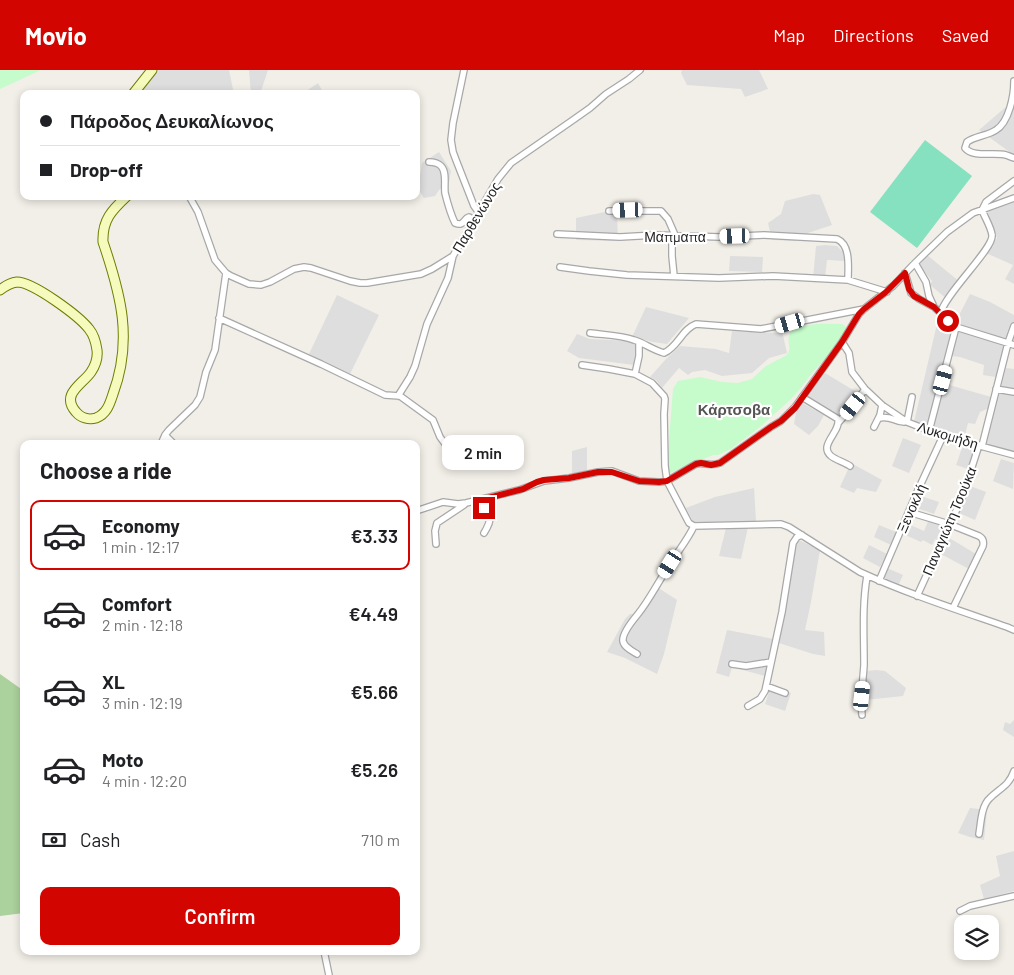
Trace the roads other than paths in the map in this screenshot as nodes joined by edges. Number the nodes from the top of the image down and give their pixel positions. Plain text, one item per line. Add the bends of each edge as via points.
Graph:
1 (152, 70) edge
2 (464, 70) edge
3 (640, 70) edge
4 (1014, 81) edge
5 (136, 90) edge
6 (1014, 158) edge
7 (430, 162) dead end
8 (1014, 181) edge
9 (1014, 198) edge
10 (123, 200) edge
11 (191, 200) edge
12 (982, 210) junction
13 (609, 211) dead end
14 (478, 213) junction
15 (474, 220) junction
16 (557, 234) dead end
17 (673, 236) junction
18 (453, 256) junction
19 (914, 263) junction
20 (560, 267) dead end
21 (226, 273) junction
22 (905, 273) junction
23 (674, 276) junction
24 (848, 280) junction
25 (0, 290) edge
26 (886, 292) junction
27 (934, 307) junction
28 (864, 309) junction
29 (941, 312) junction
30 (219, 318) junction
31 (1014, 326) edge
32 (956, 328) junction
33 (590, 333) dead end
34 (639, 342) junction
35 (842, 342) junction
36 (1011, 344) edge
37 (582, 366) dead end
38 (635, 374) junction
39 (864, 389) junction
40 (996, 389) junction
41 (1014, 392) edge
42 (398, 396) junction
43 (912, 396) dead end
44 (802, 397) junction
45 (882, 404) junction
46 (879, 418) junction
47 (839, 422) junction
48 (907, 422) junction
49 (874, 427) dead end
50 (929, 431) junction
51 (165, 435) junction
52 (943, 436) junction
53 (162, 440) edge
54 (170, 440) edge
55 (980, 446) junction
56 (448, 448) dead end
57 (1014, 456) edge
58 (850, 466) dead end
59 (667, 481) junction
60 (484, 499) junction
61 (466, 503) junction
62 (420, 510) edge
63 (909, 512) junction
64 (950, 524) junction
65 (694, 526) junction
66 (484, 533) dead end
67 (802, 535) junction
68 (436, 544) dead end
69 (867, 576) junction
70 (879, 581) junction
71 (917, 596) junction
72 (953, 608) junction
73 (1014, 630) edge
74 (637, 654) dead end
75 (771, 662) junction
76 (732, 664) dead end
77 (766, 686) junction
78 (785, 693) dead end
79 (748, 706) dead end
80 (862, 715) dead end
81 (1014, 771) edge
82 (980, 834) dead end
83 (1014, 896) edge
84 (960, 911) dead end
85 (325, 955) edge
86 (328, 975) edge

1 - 5 main road
2 - 14 street via 451,140
3 - 14 street, Παρθενώνος via 511,163 500,175
4 - 6 street via 1014,92 1002,124 995,131 966,142 965,148 972,153
7 - 15 street via 438,164 445,175 445,191 455,223 464,223 467,218
8 - 12 street via 986,202
9 - 12 street
10 - 25 main road via 104,225 103,242 122,307 124,345 116,388 101,416 82,417 75,412 71,402 73,391 92,371 97,358 97,348 89,328 27,284 13,283
11 - 21 street via 215,260
12 - 19 street via 947,232
12 - 29 street via 992,239
13 - 17 street via 661,211 668,219
14 - 15 street, Παρθενώνος
15 - 18 street, Παρθενώνος
16 - 17 street, Μαπμαπα
17 - 23 street
17 - 24 street, Μαπμαπα via 764,235 837,239 846,248
18 - 21 street, Παρθενώνος via 421,274 368,283 304,267 261,285 245,283
18 - 42 street via 415,366
19 - 22 street
19 - 27 street via 926,282
20 - 23 street via 627,275
21 - 30 street
22 - 26 street
22 - 27 street via 914,296
23 - 24 street
24 - 26 street
26 - 28 street
27 - 29 street
28 - 34 street via 761,329 696,324 687,328 664,353
28 - 35 street
29 - 32 street
30 - 42 street via 385,395
30 - 51 street via 215,350 198,402
31 - 36 street, Παναγιώτη Τσούκα
32 - 36 street
32 - 50 street
33 - 34 street
34 - 38 street
35 - 39 street via 849,353 852,372
35 - 44 street
36 - 40 street, Παναγιώτη Τσούκα
37 - 38 street
38 - 59 street via 652,383 665,399
39 - 45 street
39 - 47 street
40 - 41 street
40 - 55 street, Παναγιώτη Τσούκα
42 - 56 street via 433,420
43 - 48 street, Λυκομήδη
44 - 47 street
44 - 59 street via 781,421 720,463 696,464
45 - 46 street
45 - 48 street
46 - 48 street
46 - 49 street
47 - 58 street via 826,450
48 - 50 street, Λυκομήδη
50 - 52 street, Λυκομήδη
51 - 53 street
51 - 54 street
52 - 55 street, Λυκομήδη
52 - 63 street, Ξενοκλή
55 - 57 street, Λυκομήδη
55 - 64 street, Παναγιώτη Τσούκα
59 - 60 street via 653,483 612,472 598,472 544,480
59 - 65 street
60 - 61 street
60 - 66 street via 484,508 490,519
61 - 62 street via 443,502
61 - 68 street via 437,524
63 - 64 street
63 - 70 street, Ξενοκλή
64 - 71 street, Παναγιώτη Τσούκα
64 - 72 street via 979,536 984,542
65 - 67 street via 781,524
65 - 74 street via 624,636 623,642
67 - 69 street
67 - 75 street via 793,543
69 - 70 street
69 - 80 street
70 - 71 street
71 - 72 street
72 - 73 street
75 - 76 street via 746,666
75 - 77 street
77 - 78 street
77 - 79 street via 760,699
81 - 82 street via 1006,786 986,803
83 - 84 street
85 - 86 street

